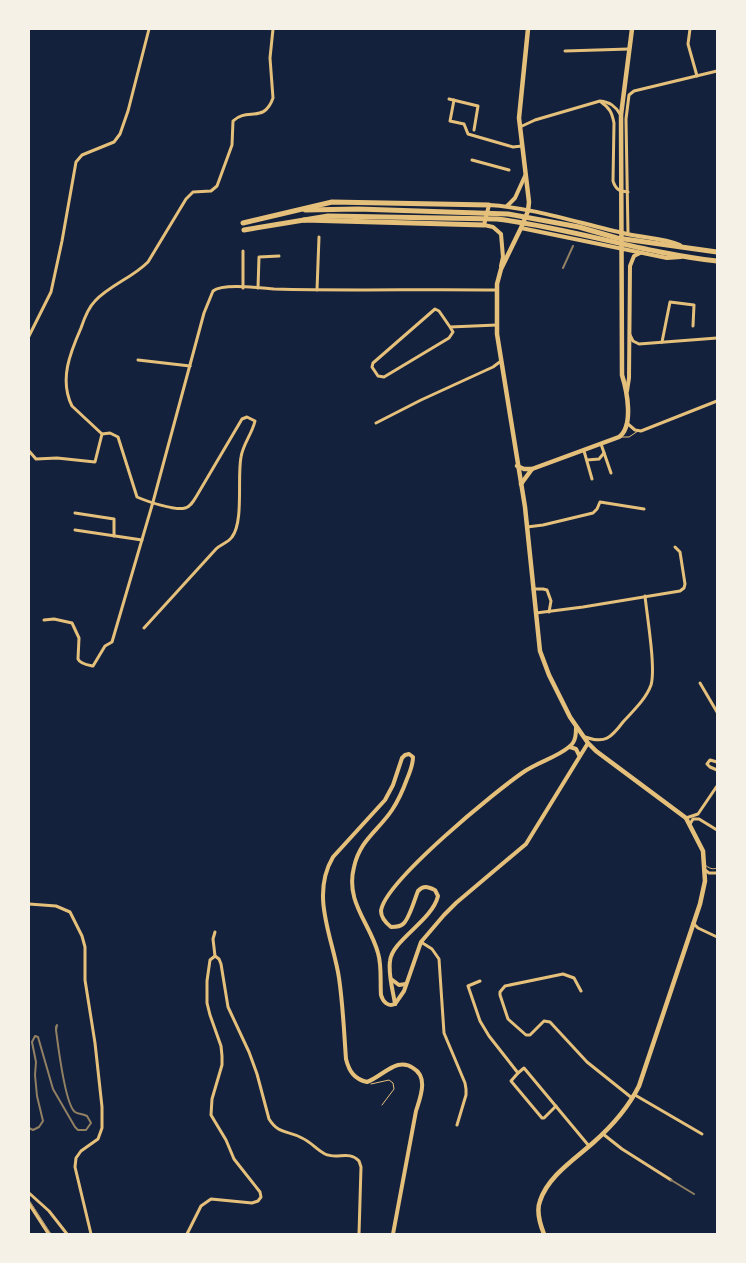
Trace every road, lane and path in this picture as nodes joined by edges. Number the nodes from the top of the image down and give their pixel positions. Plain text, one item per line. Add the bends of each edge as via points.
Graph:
1 (149, 29) edge
2 (274, 29) edge
3 (528, 29) edge
4 (632, 29) edge
5 (690, 29) edge
6 (629, 49) junction
7 (565, 51) dead end
8 (717, 71) edge
9 (697, 76) junction
10 (629, 95) junction
11 (449, 99) dead end
12 (454, 100) junction
13 (600, 101) junction
14 (622, 104) junction
15 (621, 116) junction
16 (520, 127) junction
17 (474, 130) dead end
18 (522, 146) junction
19 (472, 160) dead end
20 (508, 170) dead end
21 (526, 174) junction
22 (628, 192) junction
23 (489, 205) junction
24 (506, 206) junction
25 (304, 210) junction
26 (528, 211) junction
27 (545, 214) junction
28 (304, 220) junction
29 (484, 225) junction
30 (521, 228) junction
31 (540, 232) junction
32 (628, 234) junction
33 (319, 237) dead end
34 (684, 248) junction
35 (243, 251) dead end
36 (717, 252) edge
37 (642, 253) junction
38 (279, 256) dead end
39 (683, 257) junction
40 (717, 261) edge
41 (501, 269) junction
42 (243, 288) junction
43 (258, 288) junction
44 (317, 290) junction
45 (496, 290) junction
46 (497, 325) junction
47 (693, 326) dead end
48 (450, 327) junction
49 (630, 335) junction
50 (29, 336) edge
51 (717, 338) edge
52 (662, 342) junction
53 (138, 360) dead end
54 (501, 361) junction
55 (190, 366) junction
56 (493, 367) junction
57 (502, 371) junction
58 (627, 391) junction
59 (717, 400) edge
60 (376, 423) dead end
61 (628, 424) junction
62 (639, 431) junction
63 (102, 434) junction
64 (621, 436) junction
65 (601, 444) junction
66 (29, 451) edge
67 (584, 451) junction
68 (604, 453) junction
69 (587, 460) junction
70 (517, 466) junction
71 (532, 469) junction
72 (611, 473) dead end
73 (592, 479) dead end
74 (520, 484) junction
75 (153, 502) junction
76 (644, 509) dead end
77 (76, 513) dead end
78 (527, 527) junction
79 (75, 530) dead end
80 (114, 536) junction
81 (142, 540) junction
82 (676, 547) dead end
83 (533, 589) junction
84 (645, 596) junction
85 (549, 612) junction
86 (535, 614) junction
87 (44, 620) dead end
88 (144, 628) dead end
89 (700, 683) dead end
90 (717, 712) edge
91 (576, 726) junction
92 (583, 736) junction
93 (588, 743) junction
94 (570, 747) junction
95 (578, 757) junction
96 (717, 762) edge
97 (717, 770) edge
98 (717, 786) edge
99 (698, 817) junction
100 (686, 818) junction
101 (690, 824) junction
102 (717, 830) edge
103 (705, 867) junction
104 (717, 868) edge
105 (716, 874) edge
106 (705, 881) junction
107 (29, 904) edge
108 (693, 923) junction
109 (215, 932) dead end
110 (717, 937) edge
111 (420, 942) junction
112 (216, 956) junction
113 (391, 980) junction
114 (480, 981) dead end
115 (406, 984) junction
116 (581, 991) dead end
117 (396, 1004) junction
118 (518, 1073) junction
119 (371, 1084) dead end
120 (634, 1096) junction
121 (382, 1105) dead end
122 (556, 1106) junction
123 (457, 1125) dead end
124 (603, 1134) junction
125 (702, 1134) dead end
126 (589, 1146) junction
127 (670, 1180) dead end
128 (29, 1193) edge
129 (29, 1203) edge
130 (49, 1234) edge
131 (67, 1234) edge
132 (91, 1234) edge
133 (187, 1234) edge
134 (359, 1234) edge
135 (393, 1234) edge
136 (544, 1234) edge

1 - 50 street via 120,134 114,142 82,155 76,162 51,292
2 - 63 street via 270,58 273,98 267,110 239,116 233,121 232,145 215,189 193,192 148,262 94,302 68,358 66,381 72,406
3 - 16 main road
4 - 6 main road
5 - 9 street via 688,44
6 - 7 street
6 - 14 main road
8 - 9 street
9 - 10 street via 634,91
10 - 14 street
10 - 22 street via 626,120
11 - 12 street
12 - 17 street via 478,106
12 - 18 street via 450,121 464,124 468,134 513,148
13 - 15 street via 613,105
13 - 16 street
13 - 22 street via 610,109 614,123 613,181 619,191
14 - 15 main road
15 - 58 main road via 622,375
16 - 18 main road
18 - 21 main road
19 - 20 street
21 - 24 street via 515,198
21 - 26 main road
22 - 32 street
23 - 24 street
23 - 25 main road via 348,202
23 - 29 street
24 - 26 street
25 - 28 main road via 244,226
25 - 34 main road via 508,214 579,227 617,238
26 - 27 street
26 - 30 main road
27 - 31 street via 538,222
27 - 32 street
28 - 29 main road
28 - 39 main road via 328,216 506,220
29 - 41 street via 501,234
30 - 31 street
30 - 41 main road
31 - 37 street
32 - 34 street via 670,241
33 - 44 street
34 - 36 main road
35 - 42 street
37 - 39 street via 667,258
37 - 49 street via 634,256 630,266
38 - 43 street via 258,257
39 - 40 main road
41 - 45 main road
42 - 43 street
42 - 55 street via 216,288 210,295
43 - 44 street
44 - 45 street
45 - 46 main road
46 - 48 street
46 - 54 main road
47 - 52 street via 694,305 670,302
48 - 48 street via 435,309 372,367 378,376 384,377 449,338
49 - 52 street via 639,344
49 - 58 street
51 - 52 street
53 - 55 street
54 - 56 street
54 - 57 main road
55 - 75 street
56 - 57 street
56 - 60 street
57 - 70 main road
58 - 61 main road
59 - 62 street
61 - 62 street
61 - 64 main road
62 - 64 lane
63 - 66 street via 95,462 57,458 36,460
63 - 75 street via 118,437 137,497
64 - 65 main road
65 - 67 main road
65 - 68 street
67 - 69 street
67 - 71 main road
68 - 69 street via 599,459
68 - 72 street
69 - 73 street
70 - 71 main road
70 - 74 main road
71 - 74 main road
74 - 78 main road
75 - 81 street
75 - 88 street via 174,509 191,504 242,419 247,417 255,421 240,458 234,534 219,546
76 - 78 street via 600,502 593,513
77 - 80 street via 114,519
78 - 83 main road
79 - 80 street
80 - 81 street
81 - 87 street via 112,642 105,646 94,666 78,659 79,638 72,623 54,618
82 - 84 street via 680,552 684,588
83 - 85 street via 547,590 551,601
83 - 86 main road
84 - 85 street
84 - 92 street via 652,673 647,692 610,736 600,741
85 - 86 street
86 - 91 main road via 542,656
89 - 90 street
91 - 92 main road
91 - 94 street
92 - 93 main road
93 - 95 street
93 - 100 main road
94 - 95 street via 578,750
94 - 113 street via 516,777 438,843 393,890 381,914 391,927 403,925 421,888 435,890 438,896 431,911 391,955
95 - 111 street via 526,844 456,903
96 - 97 street via 710,760 707,764
98 - 99 street
99 - 100 street
99 - 101 street
99 - 102 street
100 - 101 main road
101 - 103 main road via 701,846
103 - 104 lane
103 - 105 street
103 - 106 main road
105 - 106 street
106 - 108 main road
107 - 132 street via 56,906 70,912 85,947 85,980 95,1043 102,1128 98,1139 76,1158 75,1167
108 - 110 street
108 - 120 main road
109 - 112 street
111 - 115 street
111 - 123 street via 432,949 439,959 444,1033 465,1084 466,1095
112 - 133 street via 210,960 207,1003 221,1046 222,1065 211,1115 234,1159 261,1196 252,1203 211,1199 201,1206
112 - 134 street via 222,969 228,1007 249,1052 272,1125 303,1138 327,1155 350,1155 359,1161
113 - 115 street via 399,985
113 - 117 street
114 - 118 street via 468,986 480,1021
115 - 117 street
116 - 120 street via 574,978 563,974 505,986 500,995 508,1019 526,1036 544,1021 550,1022 587,1062
117 - 135 street via 386,1003 381,996 378,954 361,917 352,881 360,849 392,811 405,784 412,765 413,757 409,754 402,758 385,800 333,857 324,882 323,898 339,977 348,1066 356,1079 367,1082 399,1065 416,1069 422,1078
118 - 122 street via 524,1068
118 - 122 street via 511,1081 542,1118
119 - 121 lane via 389,1080 393,1083 394,1089
120 - 124 main road
120 - 125 street
122 - 126 street
124 - 126 main road
124 - 127 street
126 - 136 main road via 544,1191 539,1203 539,1223
128 - 131 street
129 - 130 street

